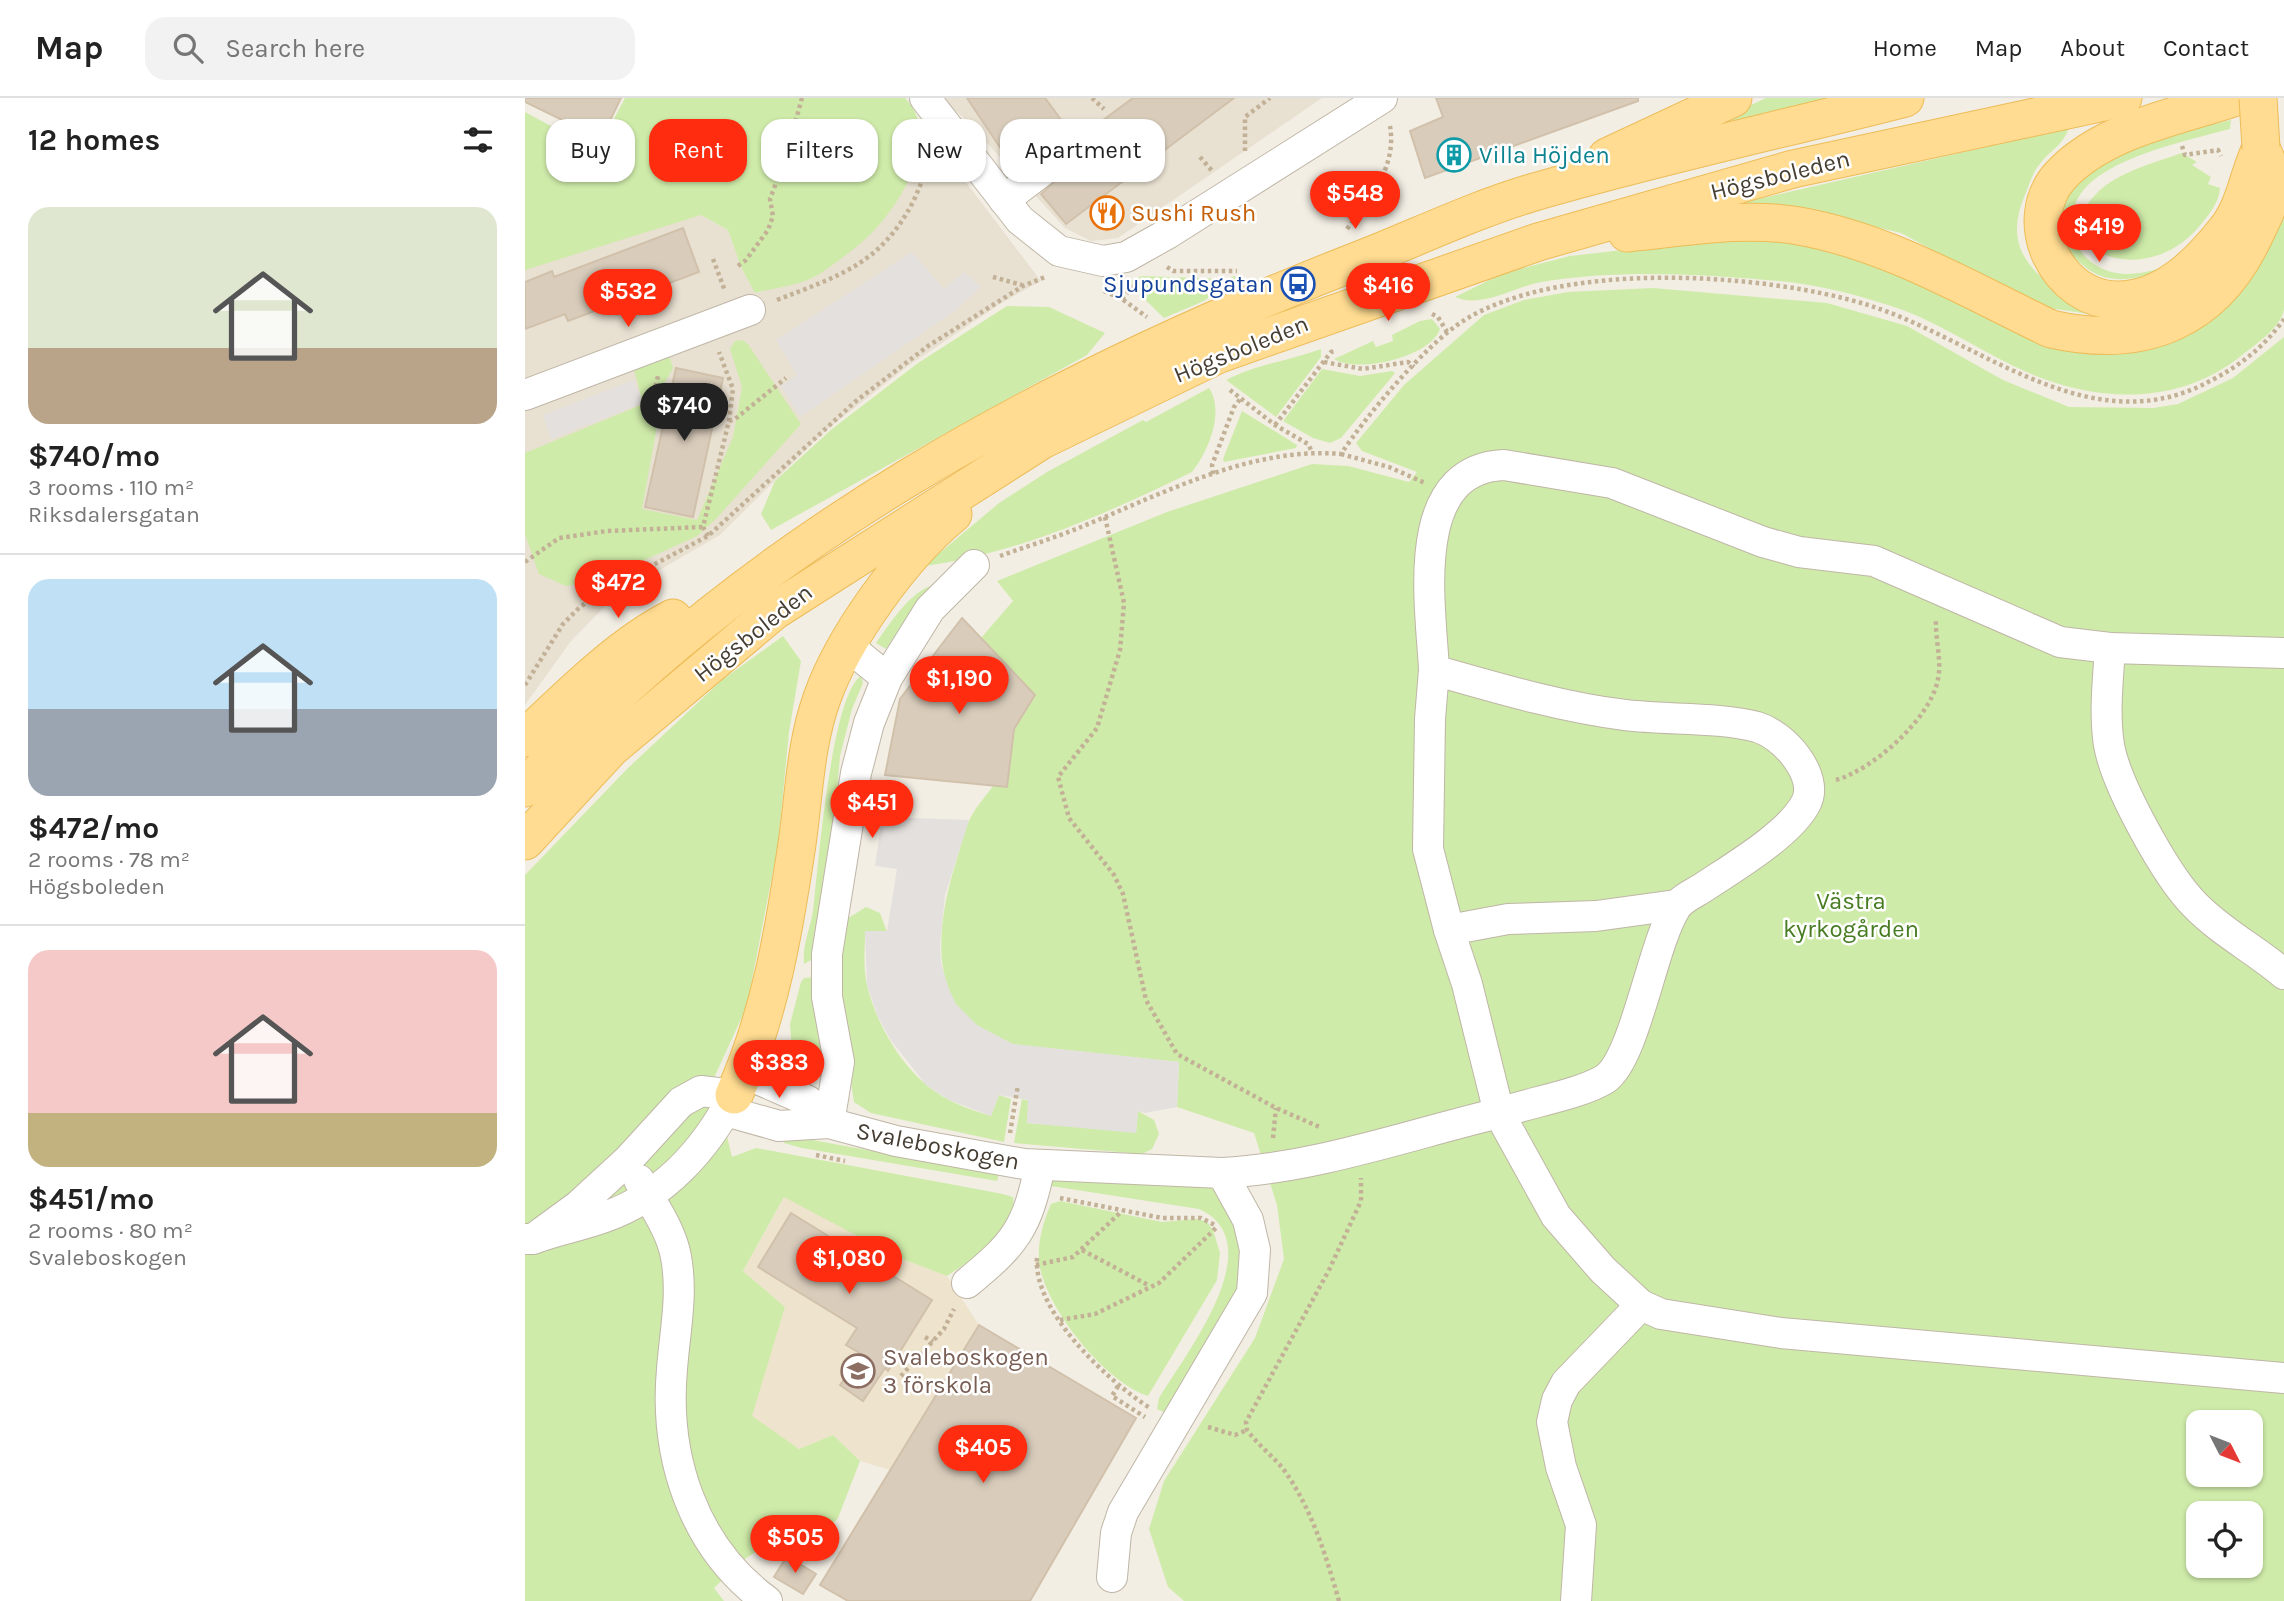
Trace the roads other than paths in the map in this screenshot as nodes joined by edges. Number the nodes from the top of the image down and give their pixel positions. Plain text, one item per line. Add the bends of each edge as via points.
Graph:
1 (925, 98) edge
2 (1733, 98) edge
3 (1905, 98) edge
4 (2123, 98) edge
5 (2233, 98) edge
6 (2258, 98) edge
7 (1375, 106) edge
8 (2262, 148) junction
9 (1027, 182) edge
10 (1528, 194) junction
11 (1004, 200) junction
12 (1538, 242) junction
13 (740, 307) road end
14 (525, 395) edge
15 (1042, 440) junction
16 (974, 565) road end
17 (762, 574) junction
18 (849, 641) junction
19 (2110, 648) junction
20 (2284, 653) edge
21 (1434, 670) junction
22 (887, 678) junction
23 (525, 738) edge
24 (525, 788) edge
25 (525, 841) edge
26 (1676, 905) junction
27 (1448, 930) junction
28 (2284, 974) edge
29 (735, 1093) junction
30 (1499, 1113) junction
31 (829, 1123) junction
32 (628, 1160) junction
33 (1222, 1173) junction
34 (1037, 1180) junction
35 (648, 1196) junction
36 (529, 1239) edge
37 (967, 1283) dead end
38 (1641, 1305) junction
39 (2284, 1378) edge
40 (1112, 1577) dead end
41 (767, 1601) edge
42 (1576, 1601) edge

1 - 11 street
2 - 10 main road
3 - 10 main road, Högsboleden
4 - 12 main road, Högsboleden via 1793,169
5 - 8 main road via 2109,142 2071,166 2052,187 2041,219 2049,254 2077,285 2102,298 2118,300 2164,288 2229,228
6 - 8 main road, bridge
7 - 11 street via 1126,257 1103,261 1059,250 1020,220
8 - 12 main road via 2273,174 2271,197 2242,263 2204,305 2180,321 2145,333 2087,335 2051,329 1899,255 1797,226 1743,223
9 - 11 street
10 - 17 main road, Högsboleden via 1205,324 1061,395 965,443
12 - 15 main road, Högsboleden via 1219,354
13 - 14 street via 703,328
15 - 18 main road via 938,526
15 - 25 main road, Högsboleden via 775,611 611,748
16 - 22 street, Svaleboskogen via 930,609
17 - 23 main road via 655,628
17 - 24 main road, Högsboleden via 662,653
18 - 22 street
18 - 29 main road via 813,730 771,994
19 - 20 street
19 - 21 street via 2060,642 1874,561 1799,552 1763,542 1612,482 1493,465 1459,482 1438,510 1430,582
19 - 28 street via 2109,745 2115,768 2154,844 2196,906
21 - 26 street via 1570,706 1759,728 1797,759 1812,787 1804,807 1731,869
21 - 27 street via 1428,849
22 - 31 street, Svaleboskogen via 856,773 827,954 827,997 839,1048
26 - 27 street via 1597,916 1509,919
26 - 30 street, Svaleboskogen via 1658,942 1622,1055 1607,1077
27 - 30 street via 1467,984
29 - 31 street via 789,1093 808,1101
29 - 31 street via 779,1126
29 - 32 street via 701,1091 681,1102
29 - 35 street via 694,1157
30 - 33 street, Svaleboskogen via 1262,1171
30 - 38 street via 1556,1216
31 - 34 street, Svaleboskogen via 1005,1161
32 - 35 street
32 - 36 street via 578,1206
33 - 34 street, Svaleboskogen
33 - 40 street via 1248,1220 1255,1250 1252,1293 1170,1405 1123,1512
34 - 37 street, Svaleboskogen via 1019,1233 995,1261
35 - 36 street via 604,1218
35 - 41 street via 672,1242 680,1282 670,1424 676,1461 709,1539 730,1567
38 - 39 street via 1661,1314 1781,1333
38 - 42 street via 1566,1383 1552,1422 1561,1468 1581,1525

